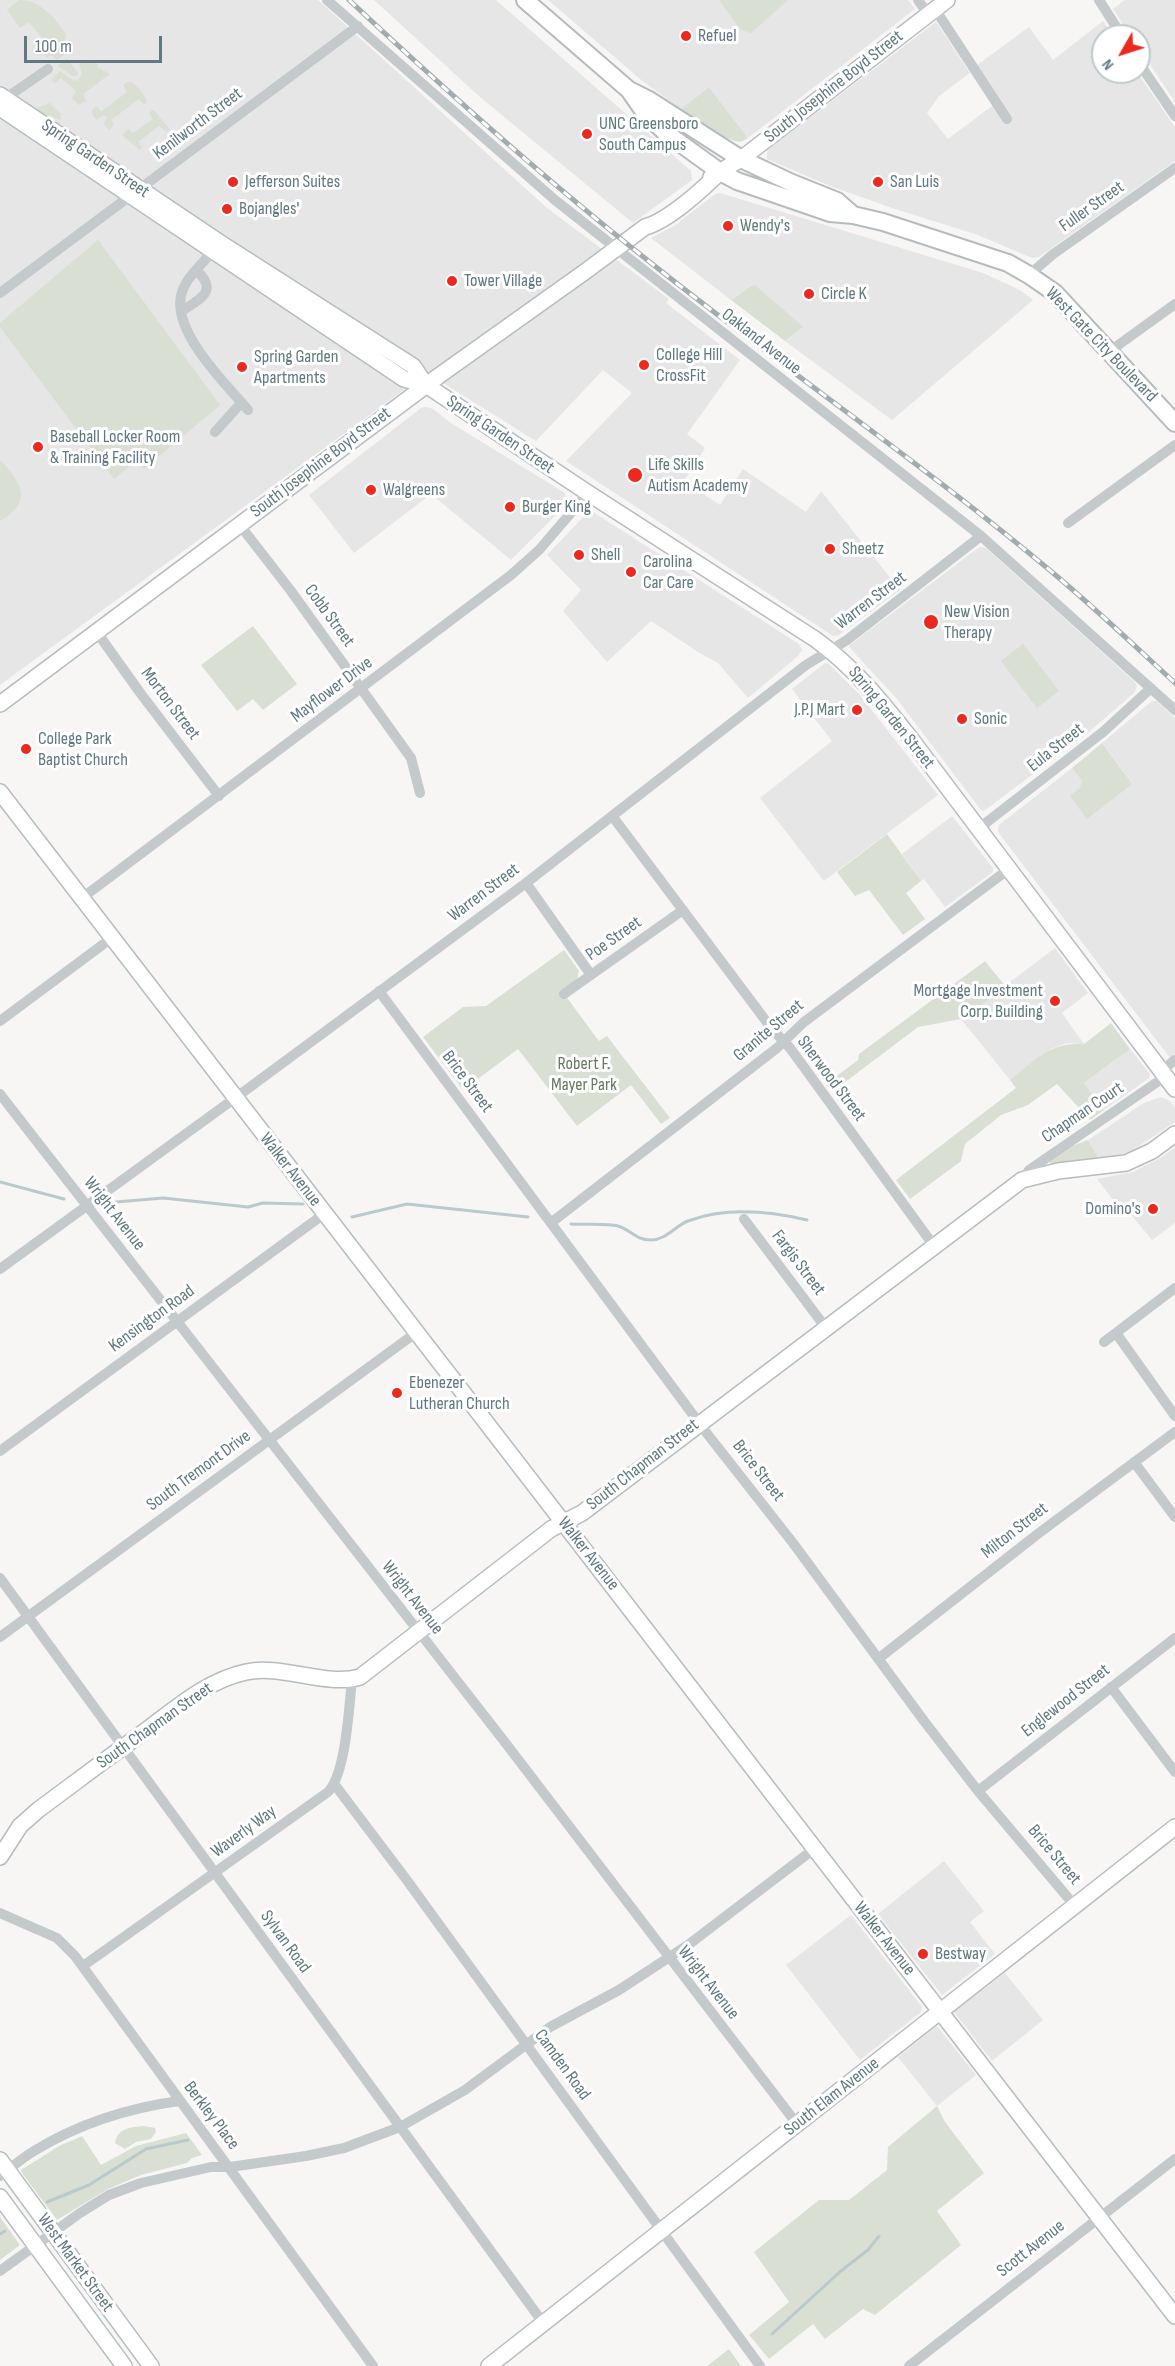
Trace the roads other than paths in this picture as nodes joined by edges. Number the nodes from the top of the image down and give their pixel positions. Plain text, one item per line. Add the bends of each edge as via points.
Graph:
1 (327, 0) edge
2 (525, 0) edge
3 (918, 0) edge
4 (1099, 0) edge
5 (937, 8) edge
6 (1114, 24) edge
7 (358, 26) junction
8 (48, 69) dead end
9 (1151, 81) edge
10 (629, 90) junction
11 (1, 101) edge
12 (1175, 116) edge
13 (1007, 119) dead end
14 (741, 159) junction
15 (1175, 168) edge
16 (720, 172) junction
17 (135, 191) junction
18 (853, 215) junction
19 (216, 247) junction
20 (616, 249) junction
21 (196, 270) junction
22 (1029, 275) junction
23 (0, 292) edge
24 (1175, 304) edge
25 (182, 311) junction
26 (1110, 351) junction
27 (426, 385) junction
28 (1175, 423) edge
29 (215, 432) dead end
30 (1175, 445) edge
31 (588, 494) junction
32 (1068, 523) dead end
33 (239, 524) junction
34 (981, 537) junction
35 (96, 631) junction
36 (831, 650) junction
37 (361, 688) junction
38 (1151, 688) junction
39 (0, 704) edge
40 (1175, 710) edge
41 (0, 792) edge
42 (420, 793) dead end
43 (219, 796) junction
44 (613, 817) junction
45 (978, 828) junction
46 (1009, 868) junction
47 (526, 883) junction
48 (82, 898) junction
49 (683, 910) junction
50 (113, 937) junction
51 (591, 975) junction
52 (379, 991) junction
53 (564, 994) dead end
54 (0, 1021) edge
55 (783, 1041) junction
56 (1175, 1060) edge
57 (1167, 1079) edge
58 (0, 1094) edge
59 (235, 1099) junction
60 (1175, 1134) edge
61 (1022, 1180) junction
62 (86, 1205) junction
63 (324, 1214) junction
64 (744, 1219) dead end
65 (552, 1222) junction
66 (934, 1246) junction
67 (0, 1269) edge
68 (1175, 1288) edge
69 (176, 1322) junction
70 (826, 1328) junction
71 (417, 1332) junction
72 (1116, 1333) junction
73 (1104, 1342) dead end
74 (1175, 1416) edge
75 (699, 1422) junction
76 (1175, 1432) edge
77 (268, 1441) junction
78 (0, 1451) edge
79 (1134, 1462) junction
80 (1175, 1517) edge
81 (563, 1522) junction
82 (0, 1578) edge
83 (28, 1616) junction
84 (418, 1633) junction
85 (0, 1637) edge
86 (1175, 1638) edge
87 (878, 1659) junction
88 (352, 1680) junction
89 (1111, 1687) junction
90 (122, 1747) junction
91 (1175, 1772) edge
92 (335, 1785) junction
93 (978, 1791) junction
94 (1175, 1827) edge
95 (814, 1849) junction
96 (0, 1857) edge
97 (214, 1873) junction
98 (1075, 1906) junction
99 (0, 1913) edge
100 (667, 1957) junction
101 (83, 1966) junction
102 (941, 2012) junction
103 (526, 2044) junction
104 (179, 2101) junction
105 (797, 2124) junction
106 (400, 2127) junction
107 (1175, 2159) edge
108 (230, 2167) junction
109 (3, 2169) edge
110 (0, 2197) edge
111 (1099, 2217) junction
112 (663, 2231) junction
113 (53, 2233) junction
114 (35, 2246) junction
115 (0, 2271) edge
116 (1175, 2316) edge
117 (544, 2324) junction
118 (124, 2366) edge
119 (151, 2366) edge
120 (374, 2366) edge
121 (489, 2366) edge
122 (760, 2366) edge
123 (909, 2366) edge

1 - 7 street, Oakland Avenue
2 - 10 main road, West Gate City Boulevard
3 - 5 street
4 - 6 street
5 - 13 street
5 - 14 street, South Josephine Boyd Street
7 - 17 street, Kenilworth Street
7 - 20 street, Oakland Avenue via 550,196
8 - 11 street
9 - 12 street
10 - 14 main road, West Gate City Boulevard
10 - 16 main road, West Gate City Boulevard via 666,133
11 - 17 street, Spring Garden Street
14 - 16 street, South Josephine Boyd Street
14 - 18 main road, West Gate City Boulevard via 837,201
15 - 22 street, Fuller Street
16 - 18 main road, West Gate City Boulevard via 806,206
16 - 20 street, South Josephine Boyd Street via 688,190
17 - 19 street, Spring Garden Street
17 - 23 street, Kenilworth Street
18 - 22 main road, West Gate City Boulevard via 1008,263
19 - 21 street
19 - 27 street, Spring Garden Street via 413,366
20 - 27 street, South Josephine Boyd Street
20 - 34 street, Oakland Avenue
21 - 25 street via 181,296
21 - 25 street via 207,281 208,289
22 - 26 main road, West Gate City Boulevard via 1055,293
24 - 26 street
25 - 29 street via 199,352 244,407
26 - 28 main road, West Gate City Boulevard
27 - 31 street, Spring Garden Street
27 - 33 street, South Josephine Boyd Street
30 - 32 street
31 - 36 street, Spring Garden Street
31 - 37 street, Mayflower Drive via 512,575
33 - 35 street, South Josephine Boyd Street
33 - 37 street, Cobb Street
34 - 36 street, Warren Street
34 - 38 street, Oakland Avenue
35 - 39 street, South Josephine Boyd Street
35 - 43 street, Morton Street
36 - 44 street, Warren Street via 806,665
36 - 45 street, Spring Garden Street via 871,689
37 - 42 street, Cobb Street via 411,758
37 - 43 street, Mayflower Drive
38 - 40 street, Oakland Avenue
38 - 45 street, Eula Street via 1103,732
41 - 48 street, Walker Avenue
43 - 48 street, Mayflower Drive
44 - 47 street, Warren Street
44 - 49 street, Sherwood Street
45 - 46 street, Spring Garden Street
46 - 55 street, Granite Street
46 - 57 street, Spring Garden Street
47 - 51 street
47 - 52 street, Warren Street
48 - 50 street, Walker Avenue
49 - 51 street, Poe Street
49 - 55 street, Sherwood Street
50 - 54 street
50 - 59 street, Walker Avenue
51 - 53 street, Poe Street
52 - 59 street, Warren Street
52 - 65 street, Brice Street
55 - 65 street, Granite Street
55 - 66 street, Sherwood Street
56 - 57 street, Chapman Court
57 - 61 street, Chapman Court via 1029,1170
58 - 62 street, Wright Avenue
59 - 62 street, Warren Street
59 - 63 street, Walker Avenue
60 - 61 street, South Chapman Street via 1126,1163 1058,1171
61 - 66 street, South Chapman Street
62 - 67 street, Warren Street
62 - 69 street, Wright Avenue
63 - 69 street, Kensington Road
63 - 71 street, Walker Avenue
64 - 70 street, Fargis Street
65 - 75 street, Brice Street
66 - 70 street, South Chapman Street
68 - 72 street
69 - 77 street, Wright Avenue
69 - 78 street, Kensington Road
70 - 75 street, South Chapman Street
71 - 77 street, South Tremont Drive
71 - 81 street, Walker Avenue
72 - 73 street
72 - 74 street
75 - 81 street, South Chapman Street via 582,1513
75 - 87 street, Brice Street
76 - 79 street, Milton Street
77 - 83 street, South Tremont Drive
77 - 84 street, Wright Avenue
79 - 80 street
79 - 87 street, Milton Street
81 - 84 street, South Chapman Street
81 - 95 street, Walker Avenue
82 - 83 street, Sylvan Road
83 - 85 street, South Tremont Drive
83 - 90 street, Sylvan Road
84 - 88 street, South Chapman Street
84 - 100 street, Wright Avenue
86 - 89 street, Englewood Street
87 - 93 street, Brice Street
88 - 90 street, South Chapman Street via 248,1671 210,1684
88 - 92 street
89 - 91 street
89 - 93 street, Englewood Street
90 - 96 street, South Chapman Street via 20,1826
90 - 97 street, Sylvan Road
92 - 97 street, Waverly Way
92 - 103 street, Camden Road
93 - 98 street, Brice Street
94 - 98 street, South Elam Avenue
95 - 100 street via 688,1946
95 - 102 street, Walker Avenue
97 - 101 street, Waverly Way
97 - 106 street, Sylvan Road
98 - 102 street, South Elam Avenue
99 - 101 street, Berkley Place via 57,1938
100 - 103 street via 644,1975
100 - 105 street, Wright Avenue
101 - 104 street, Berkley Place
102 - 105 street, South Elam Avenue
102 - 111 street, Walker Avenue
103 - 106 street via 465,2090
103 - 112 street, Camden Road
104 - 108 street, Berkley Place
104 - 109 street via 91,2122
105 - 112 street, South Elam Avenue
106 - 108 street via 344,2148
106 - 117 street, Sylvan Road
107 - 111 street, Scott Avenue
108 - 113 street via 211,2167 141,2183 109,2195
108 - 120 street, Berkley Place
109 - 113 street, West Market Street
110 - 114 street, West Market Street
111 - 116 street, Walker Avenue
111 - 123 street, Scott Avenue
112 - 117 street, South Elam Avenue
112 - 122 street, Camden Road
113 - 114 street
113 - 119 street, West Market Street
114 - 115 street
114 - 118 street, West Market Street
117 - 121 street, South Elam Avenue

